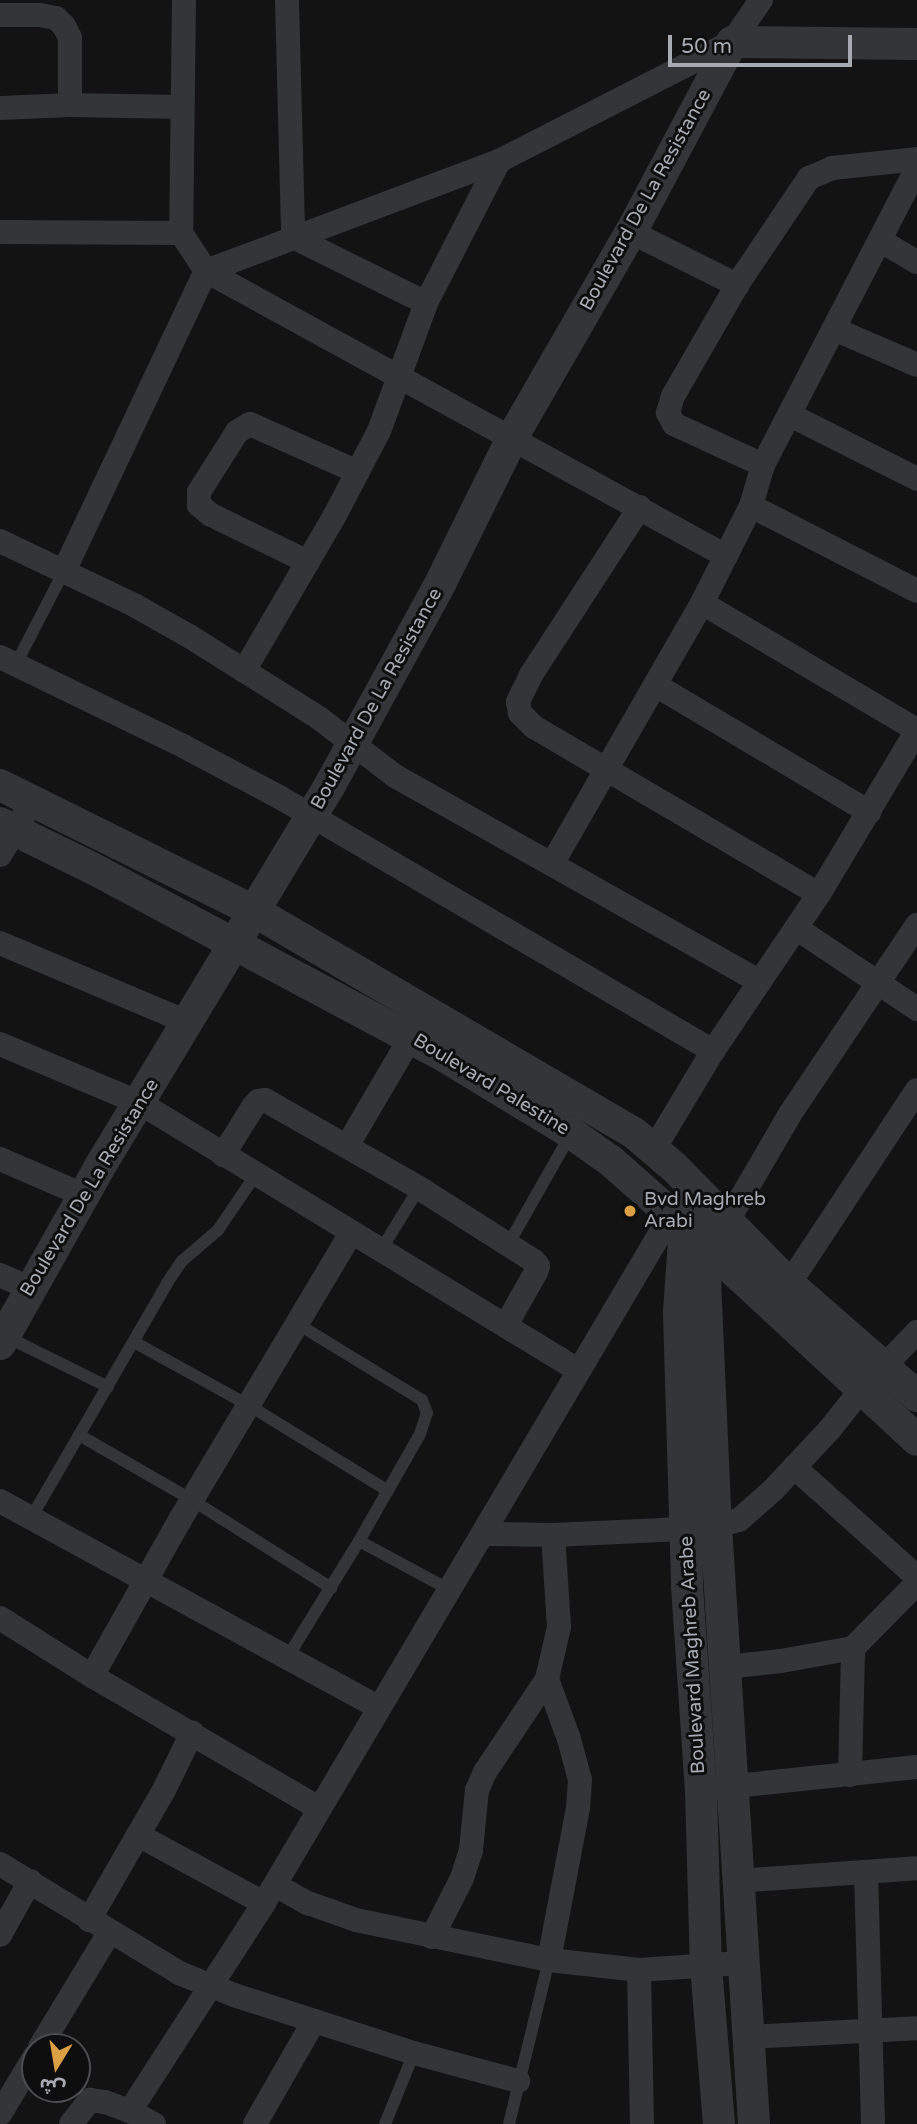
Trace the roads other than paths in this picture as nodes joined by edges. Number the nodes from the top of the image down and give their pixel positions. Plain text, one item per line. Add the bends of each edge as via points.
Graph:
1 (184, 0) edge
2 (288, 0) edge
3 (761, 0) edge
4 (0, 15) edge
5 (732, 42) junction
6 (917, 44) edge
7 (70, 105) junction
8 (182, 107) junction
9 (0, 108) edge
10 (917, 159) edge
11 (499, 160) junction
12 (917, 168) edge
13 (0, 232) edge
14 (631, 232) junction
15 (181, 233) junction
16 (293, 237) junction
17 (881, 242) junction
18 (917, 262) edge
19 (206, 271) junction
20 (737, 285) junction
21 (426, 303) junction
22 (834, 329) junction
23 (917, 365) edge
24 (401, 378) junction
25 (790, 415) junction
26 (513, 436) junction
27 (763, 465) junction
28 (358, 472) junction
29 (917, 479) edge
30 (751, 506) junction
31 (640, 507) junction
32 (0, 541) edge
33 (726, 556) junction
34 (308, 562) junction
35 (64, 571) junction
36 (917, 591) edge
37 (702, 603) junction
38 (8, 661) edge
39 (244, 671) junction
40 (657, 686) junction
41 (917, 730) edge
42 (353, 744) junction
43 (608, 769) junction
44 (0, 785) edge
45 (33, 800) junction
46 (869, 812) junction
47 (313, 816) junction
48 (5, 836) edge
49 (552, 864) junction
50 (819, 894) junction
51 (254, 911) junction
52 (917, 925) edge
53 (796, 928) junction
54 (0, 943) edge
55 (233, 944) junction
56 (760, 982) junction
57 (879, 983) junction
58 (917, 1009) edge
59 (187, 1022) junction
60 (411, 1037) junction
61 (0, 1044) edge
62 (713, 1051) junction
63 (917, 1090) edge
64 (140, 1102) junction
65 (571, 1133) junction
66 (347, 1146) junction
67 (654, 1149) junction
68 (223, 1155) junction
69 (0, 1159) edge
70 (256, 1174) junction
71 (419, 1188) junction
72 (83, 1195) junction
73 (710, 1205) junction
74 (687, 1229) junction
75 (351, 1233) junction
76 (509, 1243) junction
77 (381, 1250) junction
78 (0, 1275) edge
79 (789, 1283) junction
80 (29, 1288) junction
81 (299, 1325) junction
82 (506, 1325) junction
83 (917, 1332) edge
84 (2, 1340) edge
85 (134, 1342) junction
86 (882, 1367) junction
87 (578, 1370) junction
88 (108, 1387) junction
89 (861, 1390) junction
90 (917, 1395) edge
91 (250, 1406) junction
92 (79, 1435) junction
93 (917, 1440) edge
94 (794, 1467) junction
95 (388, 1491) junction
96 (192, 1500) junction
97 (0, 1501) edge
98 (31, 1518) junction
99 (701, 1527) junction
100 (485, 1534) junction
101 (553, 1535) junction
102 (359, 1541) junction
103 (917, 1577) edge
104 (145, 1581) junction
105 (917, 1583) edge
106 (331, 1588) junction
107 (450, 1590) junction
108 (0, 1618) edge
109 (853, 1648) junction
110 (287, 1658) junction
111 (725, 1667) junction
112 (92, 1676) junction
113 (547, 1679) junction
114 (379, 1708) junction
115 (192, 1733) junction
116 (917, 1767) edge
117 (850, 1774) junction
118 (733, 1787) junction
119 (701, 1790) junction
120 (319, 1808) junction
121 (138, 1835) junction
122 (0, 1864) edge
123 (917, 1868) edge
124 (866, 1872) junction
125 (30, 1881) junction
126 (737, 1881) junction
127 (270, 1894) junction
128 (99, 1927) junction
129 (0, 1935) edge
130 (432, 1937) junction
131 (549, 1960) junction
132 (742, 1963) junction
133 (706, 1966) junction
134 (639, 1970) junction
135 (210, 1985) junction
136 (314, 2021) junction
137 (917, 2028) edge
138 (871, 2030) junction
139 (47, 2033) edge
140 (748, 2037) junction
141 (414, 2053) junction
142 (21, 2079) edge
143 (518, 2081) junction
144 (130, 2111) junction
145 (0, 2114) edge
146 (71, 2124) edge
147 (155, 2124) edge
148 (255, 2124) edge
149 (385, 2124) edge
150 (509, 2124) edge
151 (642, 2124) edge
152 (719, 2124) edge
153 (754, 2124) edge
154 (873, 2124) edge

1 - 8 street
2 - 16 street
3 - 5 street
4 - 7 street via 40,15 57,18 64,26 70,38
5 - 6 street
5 - 11 street
5 - 14 street, Boulevard De La Resistance
7 - 8 street
7 - 9 street
8 - 15 street
10 - 20 street via 832,167 809,178
11 - 16 street
11 - 21 street
12 - 17 street
13 - 15 street
14 - 20 street
14 - 26 street, Boulevard De La Resistance
15 - 19 street
16 - 19 street
16 - 21 street
17 - 18 street
17 - 22 street
19 - 24 street
19 - 35 street
20 - 27 street via 673,396 668,413 674,424
21 - 24 street
22 - 23 street
22 - 25 street
24 - 26 street
24 - 28 street
25 - 27 street
25 - 29 street
26 - 31 street
26 - 42 street, Boulevard De La Resistance
27 - 30 street
28 - 34 street
28 - 34 street via 250,425 237,432 199,492 198,505 211,515
30 - 33 street
30 - 36 street
31 - 33 street
31 - 43 street via 518,702 520,713 534,727
32 - 35 street
33 - 37 street
34 - 39 street
35 - 38 lane
35 - 39 street via 134,605
37 - 40 street
37 - 41 street
38 - 47 street via 185,747
39 - 42 street
40 - 43 street
40 - 46 street
41 - 46 street
42 - 47 street, Boulevard De La Resistance
42 - 49 street via 405,782
43 - 49 street
43 - 50 street
44 - 45 street, Boulevard Palestine
45 - 48 street
45 - 51 street, Boulevard Palestine
46 - 50 street
47 - 51 street, Boulevard De La Resistance
47 - 62 street
48 - 55 street, Boulevard Palestine
49 - 56 street
50 - 53 street
51 - 55 street, Boulevard De La Resistance
51 - 67 street, Boulevard Palestine via 634,1133
52 - 57 street
53 - 56 street
53 - 57 street
54 - 59 street
55 - 59 street, Boulevard De La Resistance
55 - 60 street, Boulevard Palestine
56 - 62 street
57 - 58 street
57 - 73 street via 790,1114
59 - 64 street, Boulevard De La Resistance
60 - 65 street, Boulevard Palestine
60 - 66 street
61 - 64 street
62 - 67 street
63 - 79 street
64 - 68 street
64 - 72 street, Boulevard De La Resistance
65 - 74 street, Boulevard Palestine via 611,1161
65 - 76 lane
66 - 68 street via 265,1100 253,1107
66 - 71 street
67 - 73 street, Boulevard Palestine
68 - 70 street
69 - 72 street
70 - 75 street
70 - 85 lane via 218,1230 182,1261
71 - 76 street
71 - 77 lane
72 - 80 street, Boulevard De La Resistance
73 - 74 street, Boulevard Maghreb Arabe
73 - 79 street, Boulevard Palestine
74 - 87 street
74 - 89 street, Boulevard Palestine
74 - 99 street, Boulevard Maghreb Arabe via 679,1313
75 - 77 street
75 - 81 street
76 - 82 street via 538,1266
77 - 82 street
78 - 80 street
79 - 86 street, Boulevard Palestine
80 - 84 street, Boulevard De La Resistance
81 - 91 street
81 - 95 lane via 426,1405 426,1422
82 - 87 street
83 - 86 street
84 - 88 lane
85 - 88 lane
85 - 91 lane
86 - 89 street
86 - 90 street, Boulevard Palestine
87 - 100 street
88 - 92 lane
89 - 93 street, Boulevard Palestine
89 - 94 street
91 - 95 lane
91 - 96 street
92 - 96 lane
92 - 98 lane
94 - 99 street via 739,1520
94 - 103 street
95 - 102 lane
96 - 104 street
96 - 106 lane
97 - 98 street
98 - 104 street
99 - 101 street
99 - 111 street, Boulevard Maghreb Arabe
99 - 119 street, Boulevard Maghreb Arabe
100 - 101 street
100 - 107 street
101 - 113 street via 559,1626
102 - 106 lane
102 - 107 lane
104 - 110 street
104 - 112 street
105 - 109 street
106 - 110 lane
107 - 114 street
108 - 112 street
109 - 111 street
109 - 117 street
110 - 114 street
111 - 118 street, Boulevard Maghreb Arabe
112 - 115 street
113 - 130 street via 485,1772 477,1790 471,1850
113 - 131 street via 580,1780
114 - 120 street
115 - 120 street
115 - 121 street
116 - 117 street
117 - 118 street
118 - 119 street
118 - 126 street, Boulevard Maghreb Arabe
119 - 133 street, Boulevard Maghreb Arabe
120 - 127 street
121 - 127 street
121 - 128 street
122 - 125 street
123 - 124 street
124 - 126 street
124 - 138 street
125 - 128 street
125 - 129 street
126 - 132 street, Boulevard Maghreb Arabe
127 - 130 street
127 - 135 street
128 - 135 street via 178,1973
128 - 139 street
130 - 131 street
131 - 134 street
131 - 143 lane
132 - 133 street
132 - 140 street, Boulevard Maghreb Arabe
133 - 134 street
133 - 152 street, Boulevard Maghreb Arabe
134 - 151 street
135 - 136 street
135 - 144 street
136 - 141 street
136 - 148 street
137 - 138 street
138 - 140 street
138 - 154 street
140 - 153 street, Boulevard Maghreb Arabe
141 - 143 street
141 - 149 lane
142 - 145 street
143 - 150 lane
144 - 146 street via 90,2101
144 - 147 street

